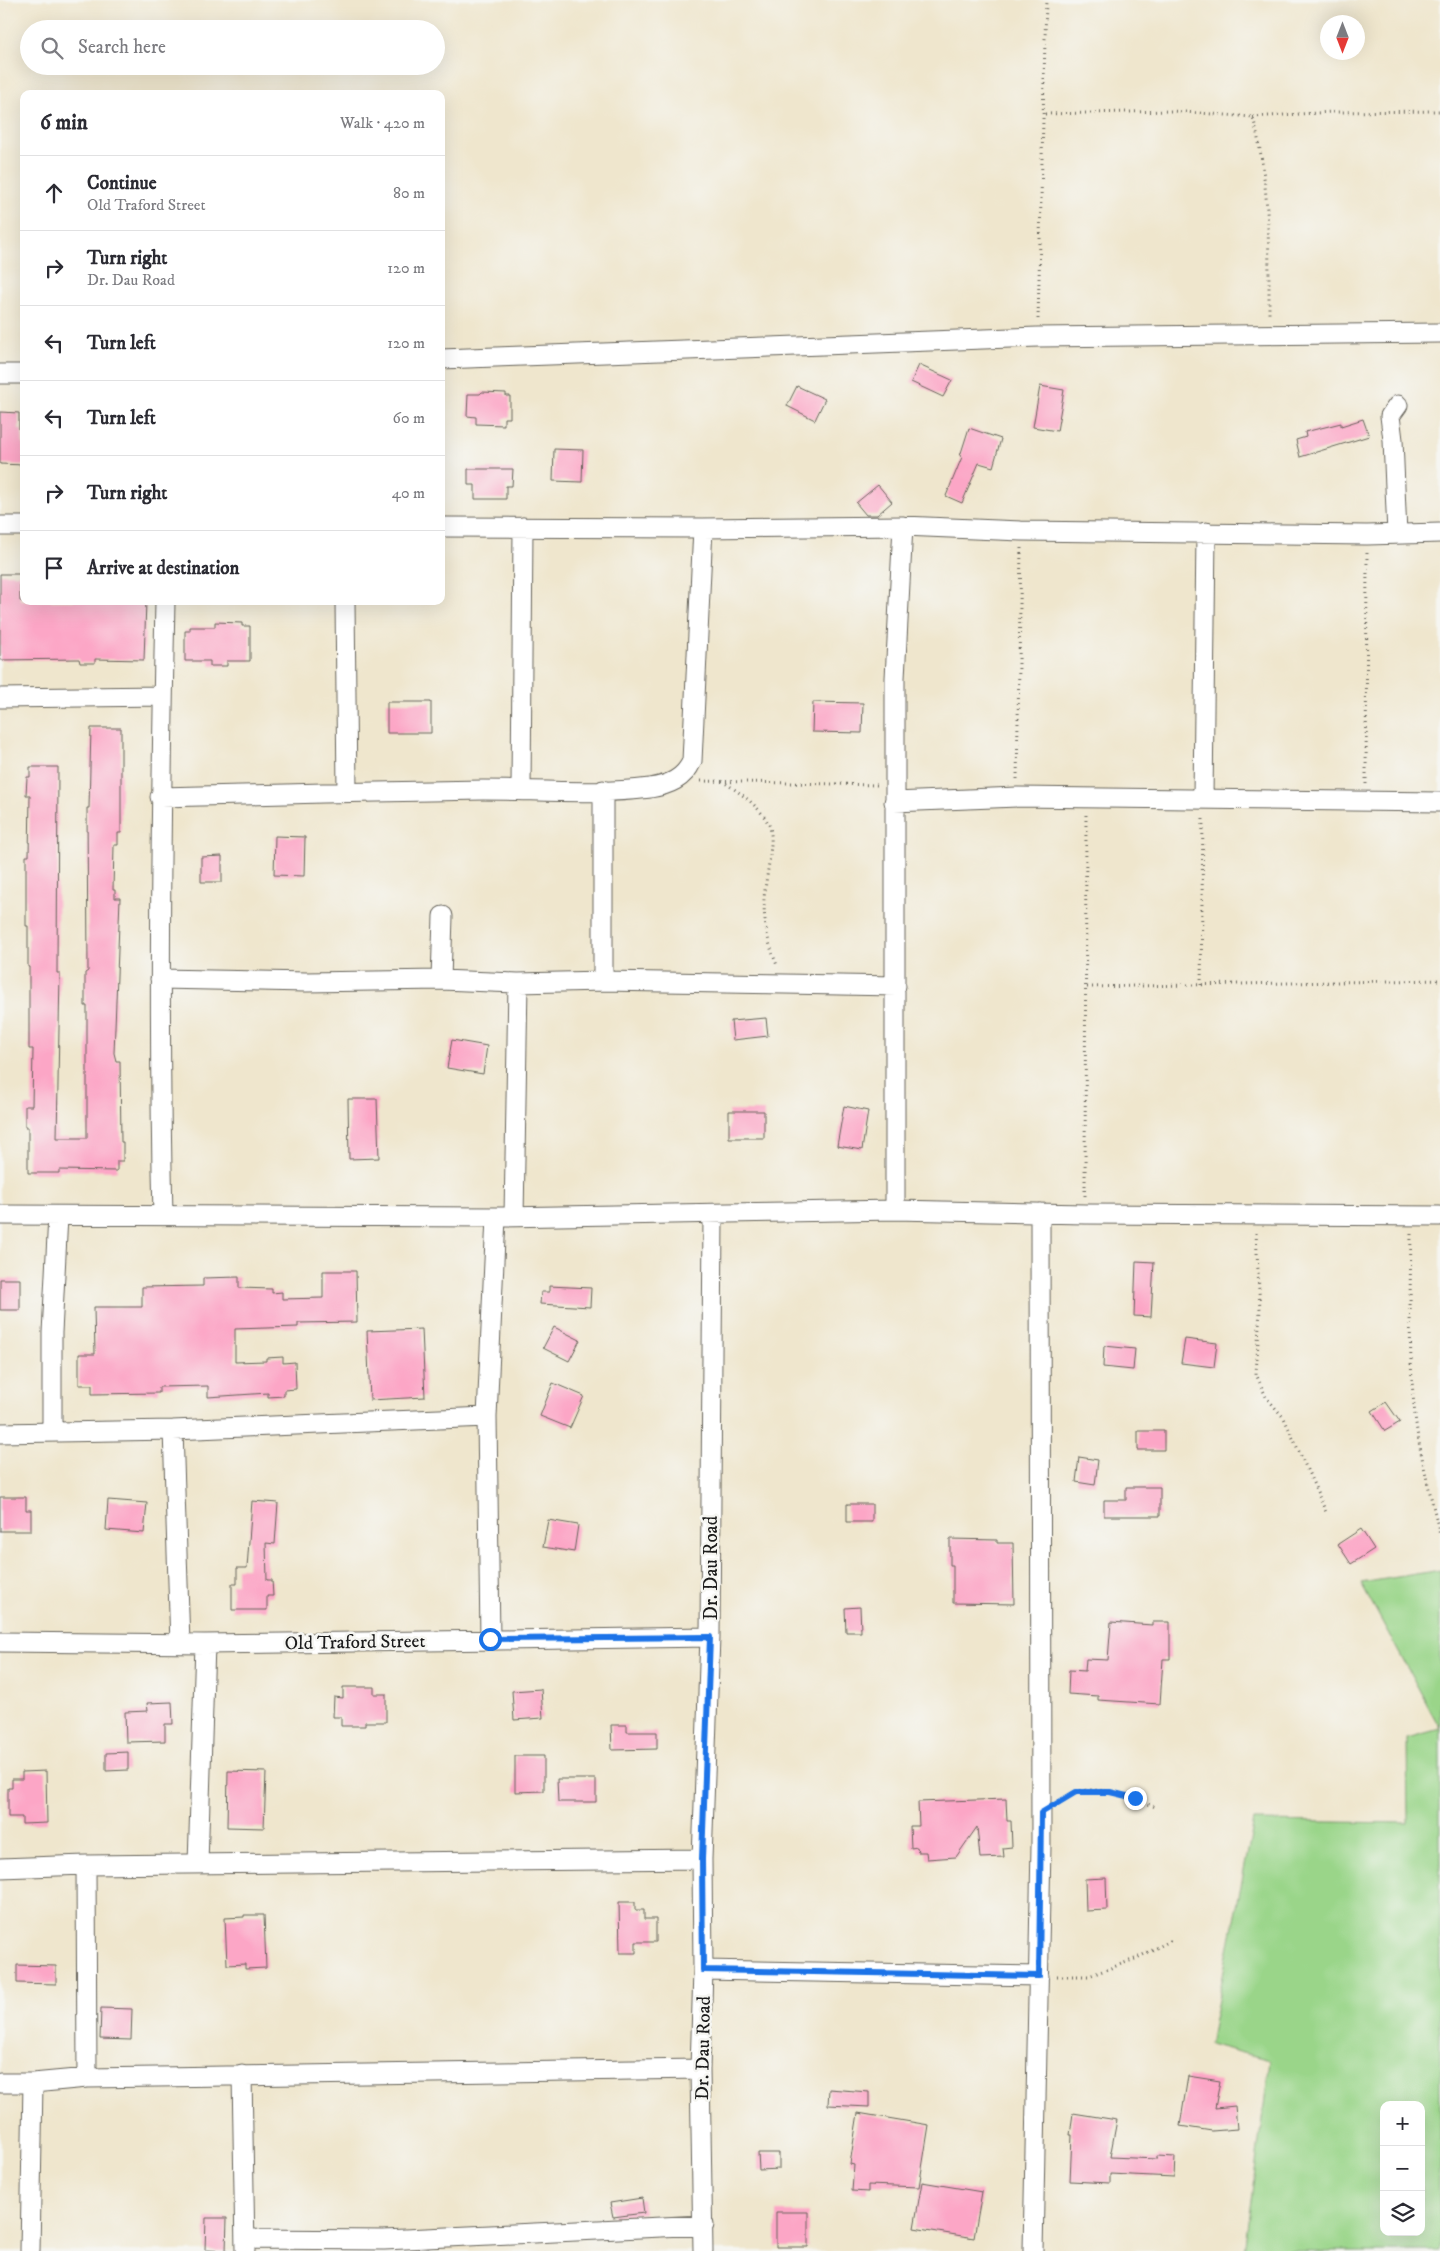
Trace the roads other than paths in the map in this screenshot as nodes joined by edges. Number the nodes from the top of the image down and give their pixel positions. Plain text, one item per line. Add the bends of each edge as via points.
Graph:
1 (1440, 333) edge
2 (445, 359) edge
3 (0, 374) edge
4 (20, 374) edge
5 (1398, 405) dead end
6 (0, 526) edge
7 (20, 526) edge
8 (903, 526) junction
9 (445, 527) edge
10 (523, 527) junction
11 (703, 528) junction
12 (1206, 532) junction
13 (1440, 533) edge
14 (1397, 534) junction
15 (165, 605) edge
16 (345, 605) edge
17 (163, 696) junction
18 (0, 698) edge
19 (521, 790) junction
20 (603, 790) junction
21 (347, 792) junction
22 (894, 794) junction
23 (160, 797) junction
24 (1203, 799) junction
25 (1440, 802) edge
26 (443, 916) dead end
27 (160, 979) junction
28 (441, 980) junction
29 (603, 981) junction
30 (518, 983) junction
31 (896, 986) junction
32 (895, 1210) junction
33 (1040, 1213) junction
34 (0, 1215) edge
35 (713, 1215) junction
36 (58, 1216) junction
37 (163, 1216) junction
38 (1440, 1216) edge
39 (505, 1217) junction
40 (487, 1417) junction
41 (173, 1430) junction
42 (52, 1432) junction
43 (0, 1433) edge
44 (710, 1637) junction
45 (490, 1639) junction
46 (0, 1642) edge
47 (180, 1644) junction
48 (205, 1644) junction
49 (702, 1859) junction
50 (198, 1864) junction
51 (86, 1865) junction
52 (0, 1868) edge
53 (703, 1970) junction
54 (1039, 1976) junction
55 (700, 2069) junction
56 (242, 2075) junction
57 (87, 2078) junction
58 (0, 2083) edge
59 (34, 2083) junction
60 (704, 2225) junction
61 (245, 2245) edge
62 (385, 2246) edge
63 (30, 2251) edge
64 (703, 2251) edge
65 (1033, 2251) edge

1 - 2 street via 1038,338
3 - 4 street
5 - 14 street via 1390,416
6 - 7 street
8 - 11 street
8 - 12 street via 1021,531
8 - 22 street via 895,678
9 - 10 street
10 - 11 street
10 - 19 street
11 - 20 street via 692,761 687,773 678,780 651,788
12 - 14 street
12 - 24 street
13 - 14 street
15 - 17 street
16 - 21 street
17 - 18 street
17 - 23 street
19 - 20 street
19 - 21 street
20 - 29 street
21 - 23 street
22 - 24 street
22 - 31 street
23 - 27 street
24 - 25 street
26 - 28 street
27 - 28 street
27 - 37 street
28 - 30 street
29 - 30 street
29 - 31 street
30 - 39 street
31 - 32 street
32 - 33 street
32 - 35 street
33 - 38 street
33 - 54 street
34 - 36 street
35 - 39 street
35 - 44 street, Dr. Dau Road
36 - 37 street
36 - 42 street via 52,1333
37 - 39 street
39 - 40 street
40 - 41 street
40 - 45 street
41 - 42 street
41 - 47 street
42 - 43 street
44 - 45 street, Old Traford Street
44 - 49 street, Dr. Dau Road
45 - 48 street, Old Traford Street
46 - 47 street, Old Traford Street
47 - 48 street, Old Traford Street
48 - 50 street
49 - 50 street
49 - 53 street, Dr. Dau Road
50 - 51 street
51 - 52 street
51 - 57 street
53 - 54 street
53 - 55 street, Dr. Dau Road
54 - 65 street
55 - 56 street
55 - 60 street, Dr. Dau Road
56 - 57 street
56 - 61 street
57 - 59 street
58 - 59 street
59 - 63 street
60 - 62 street
60 - 64 street, Dr. Dau Road
61 - 62 street

